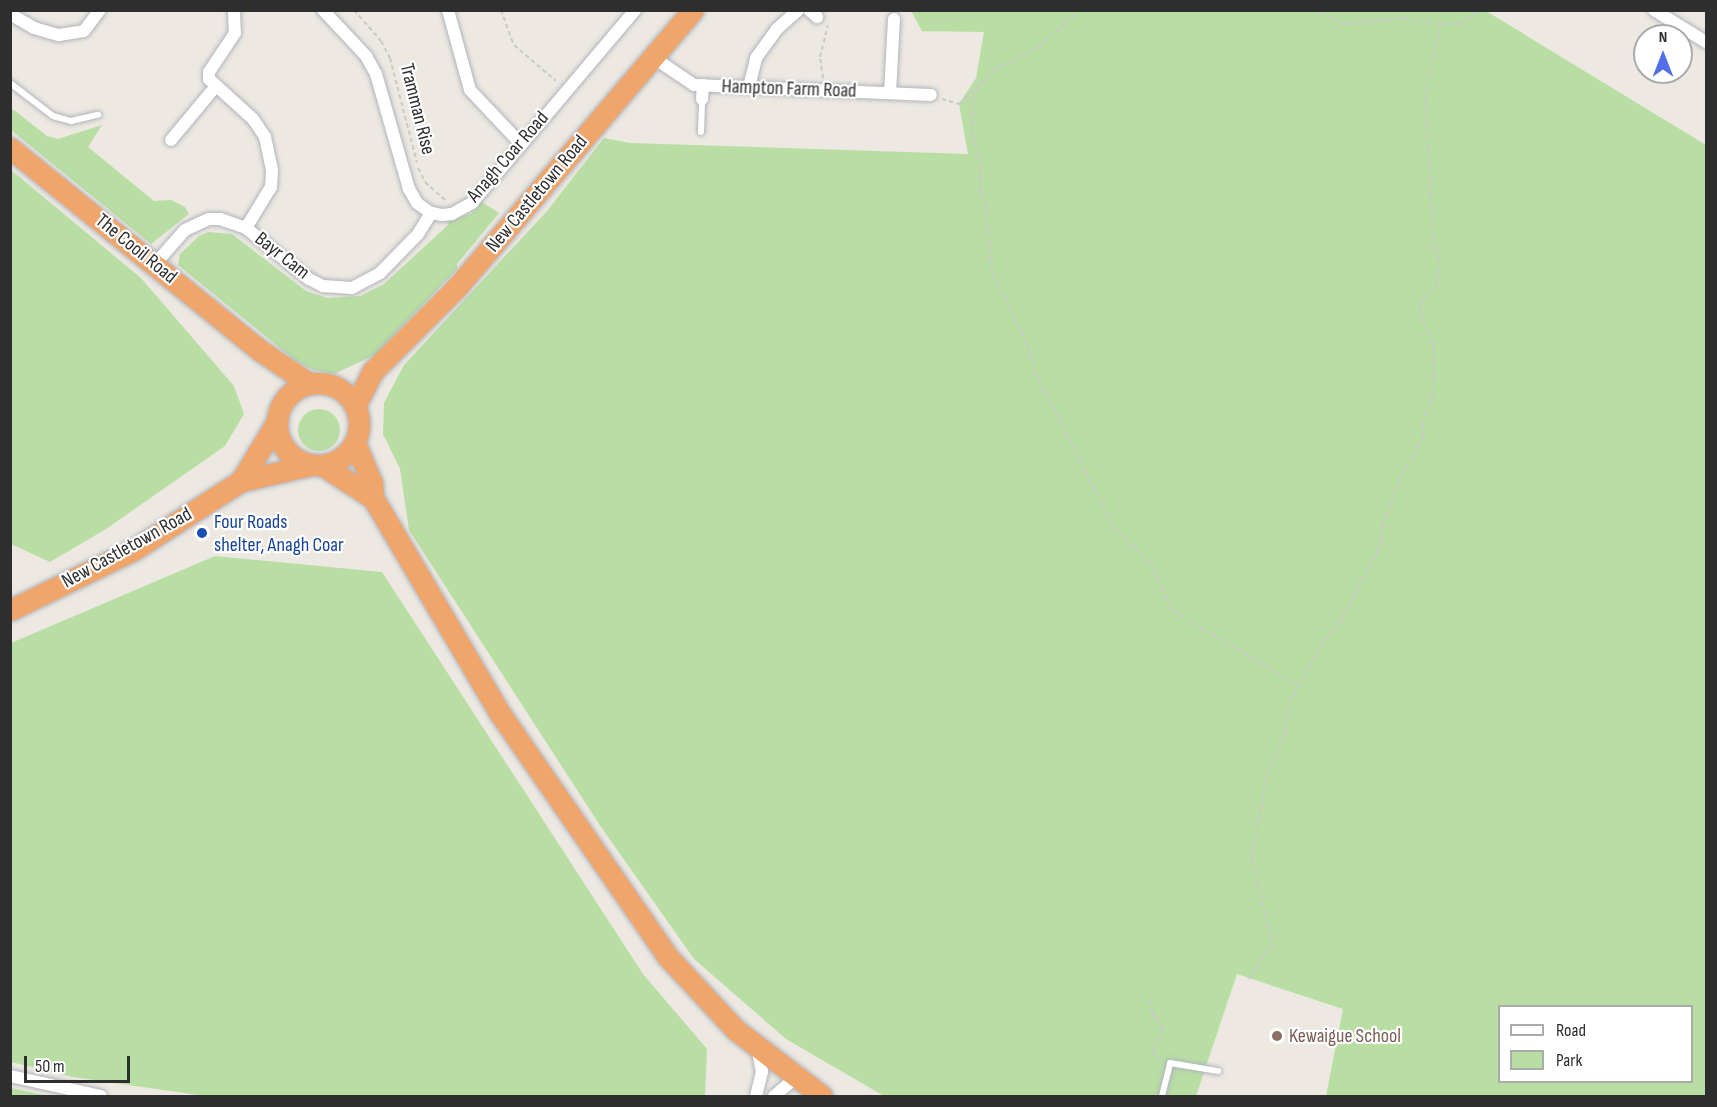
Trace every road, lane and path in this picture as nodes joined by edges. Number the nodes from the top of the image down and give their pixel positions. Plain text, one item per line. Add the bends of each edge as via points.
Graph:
1 (100, 10) edge
2 (234, 10) edge
3 (323, 10) edge
4 (354, 10) edge
5 (448, 10) edge
6 (501, 10) edge
7 (693, 10) edge
8 (798, 10) edge
9 (1080, 10) edge
10 (1313, 10) edge
11 (1481, 10) edge
12 (1654, 10) edge
13 (627, 13) edge
14 (10, 14) edge
15 (818, 15) edge
16 (894, 19) dead end
17 (1440, 24) junction
18 (1707, 42) edge
19 (654, 58) junction
20 (10, 83) edge
21 (216, 86) junction
22 (703, 86) junction
23 (749, 87) junction
24 (822, 89) junction
25 (567, 90) junction
26 (973, 90) junction
27 (890, 93) junction
28 (931, 95) joint
29 (702, 99) joint
30 (98, 115) dead end
31 (701, 132) dead end
32 (171, 140) dead end
33 (521, 144) junction
34 (10, 148) edge
35 (458, 211) junction
36 (431, 213) junction
37 (246, 228) junction
38 (155, 264) junction
39 (261, 351) junction
40 (373, 371) junction
41 (321, 384) junction
42 (355, 406) junction
43 (280, 412) junction
44 (355, 443) junction
45 (316, 465) junction
46 (241, 481) junction
47 (373, 498) junction
48 (10, 610) edge
49 (1297, 685) junction
50 (1249, 979) dead end
51 (1151, 1000) dead end
52 (757, 1047) junction
53 (1170, 1063) junction
54 (1218, 1071) dead end
55 (10, 1076) edge
56 (794, 1079) junction
57 (101, 1096) edge
58 (756, 1096) edge
59 (774, 1096) edge
60 (822, 1096) edge
61 (1162, 1096) edge

1 - 14 street via 84,32 59,35 34,28
2 - 21 street via 235,33 209,72 209,79
3 - 36 street via 366,56 376,74 409,189 417,203
4 - 35 path, Tramman Rise via 390,58 424,182
5 - 33 street via 470,90
6 - 25 path via 514,45
7 - 19 highway, New Castletown Road
8 - 23 street via 777,29 756,58
9 - 26 path via 1039,46 996,69
10 - 17 path via 1344,24 1404,18
11 - 17 path via 1461,23
12 - 18 street
13 - 25 street, Anagh Coar Road
15 - 24 path
16 - 27 street
17 - 49 path via 1425,101 1434,249 1439,261 1436,286 1424,297 1419,310 1433,343 1433,398 1421,423 1424,436 1402,474 1383,523 1378,551 1341,620
19 - 22 street, Hampton Farm Road via 694,85
19 - 40 highway, New Castletown Road via 458,286
20 - 30 lane via 53,116 71,121
21 - 32 street
21 - 37 street via 253,119 271,154 271,187
22 - 23 street, Hampton Farm Road
22 - 29 street
23 - 24 street, Hampton Farm Road
24 - 27 street, Hampton Farm Road
25 - 33 street, Anagh Coar Road
26 - 28 path via 959,104
26 - 49 path via 972,134 980,161 980,190 989,225 992,271 1027,344 1035,372 1114,528 1148,561 1173,611
27 - 28 street, Hampton Farm Road
29 - 31 lane
33 - 35 street, Anagh Coar Road via 472,203
34 - 38 highway, The Cooil Road
35 - 36 street, Anagh Coar Road
36 - 37 street, Bayr Cam via 418,234 380,273 352,288 323,286 309,279
37 - 38 street, Bayr Cam via 220,219 193,225
38 - 39 highway, The Cooil Road
39 - 41 highway, The Cooil Road
39 - 43 highway, The Cooil Road
40 - 41 highway
40 - 42 highway
41 - 42 highway via 345,393
41 - 43 highway via 292,392
42 - 44 highway via 359,425
43 - 45 highway via 278,432 288,451
43 - 46 highway
44 - 45 highway via 339,459
44 - 47 highway via 372,483
45 - 46 highway
45 - 47 highway
46 - 48 highway, New Castletown Road via 135,549
47 - 52 highway via 501,715 591,848 668,956 708,1004
49 - 50 path via 1287,706 1284,736 1267,776 1252,843 1251,856 1272,943
51 - 53 path via 1152,1013 1163,1028 1153,1052
52 - 56 highway
52 - 58 street via 762,1072
53 - 54 lane
53 - 61 lane
55 - 57 street
56 - 59 street
56 - 60 highway

